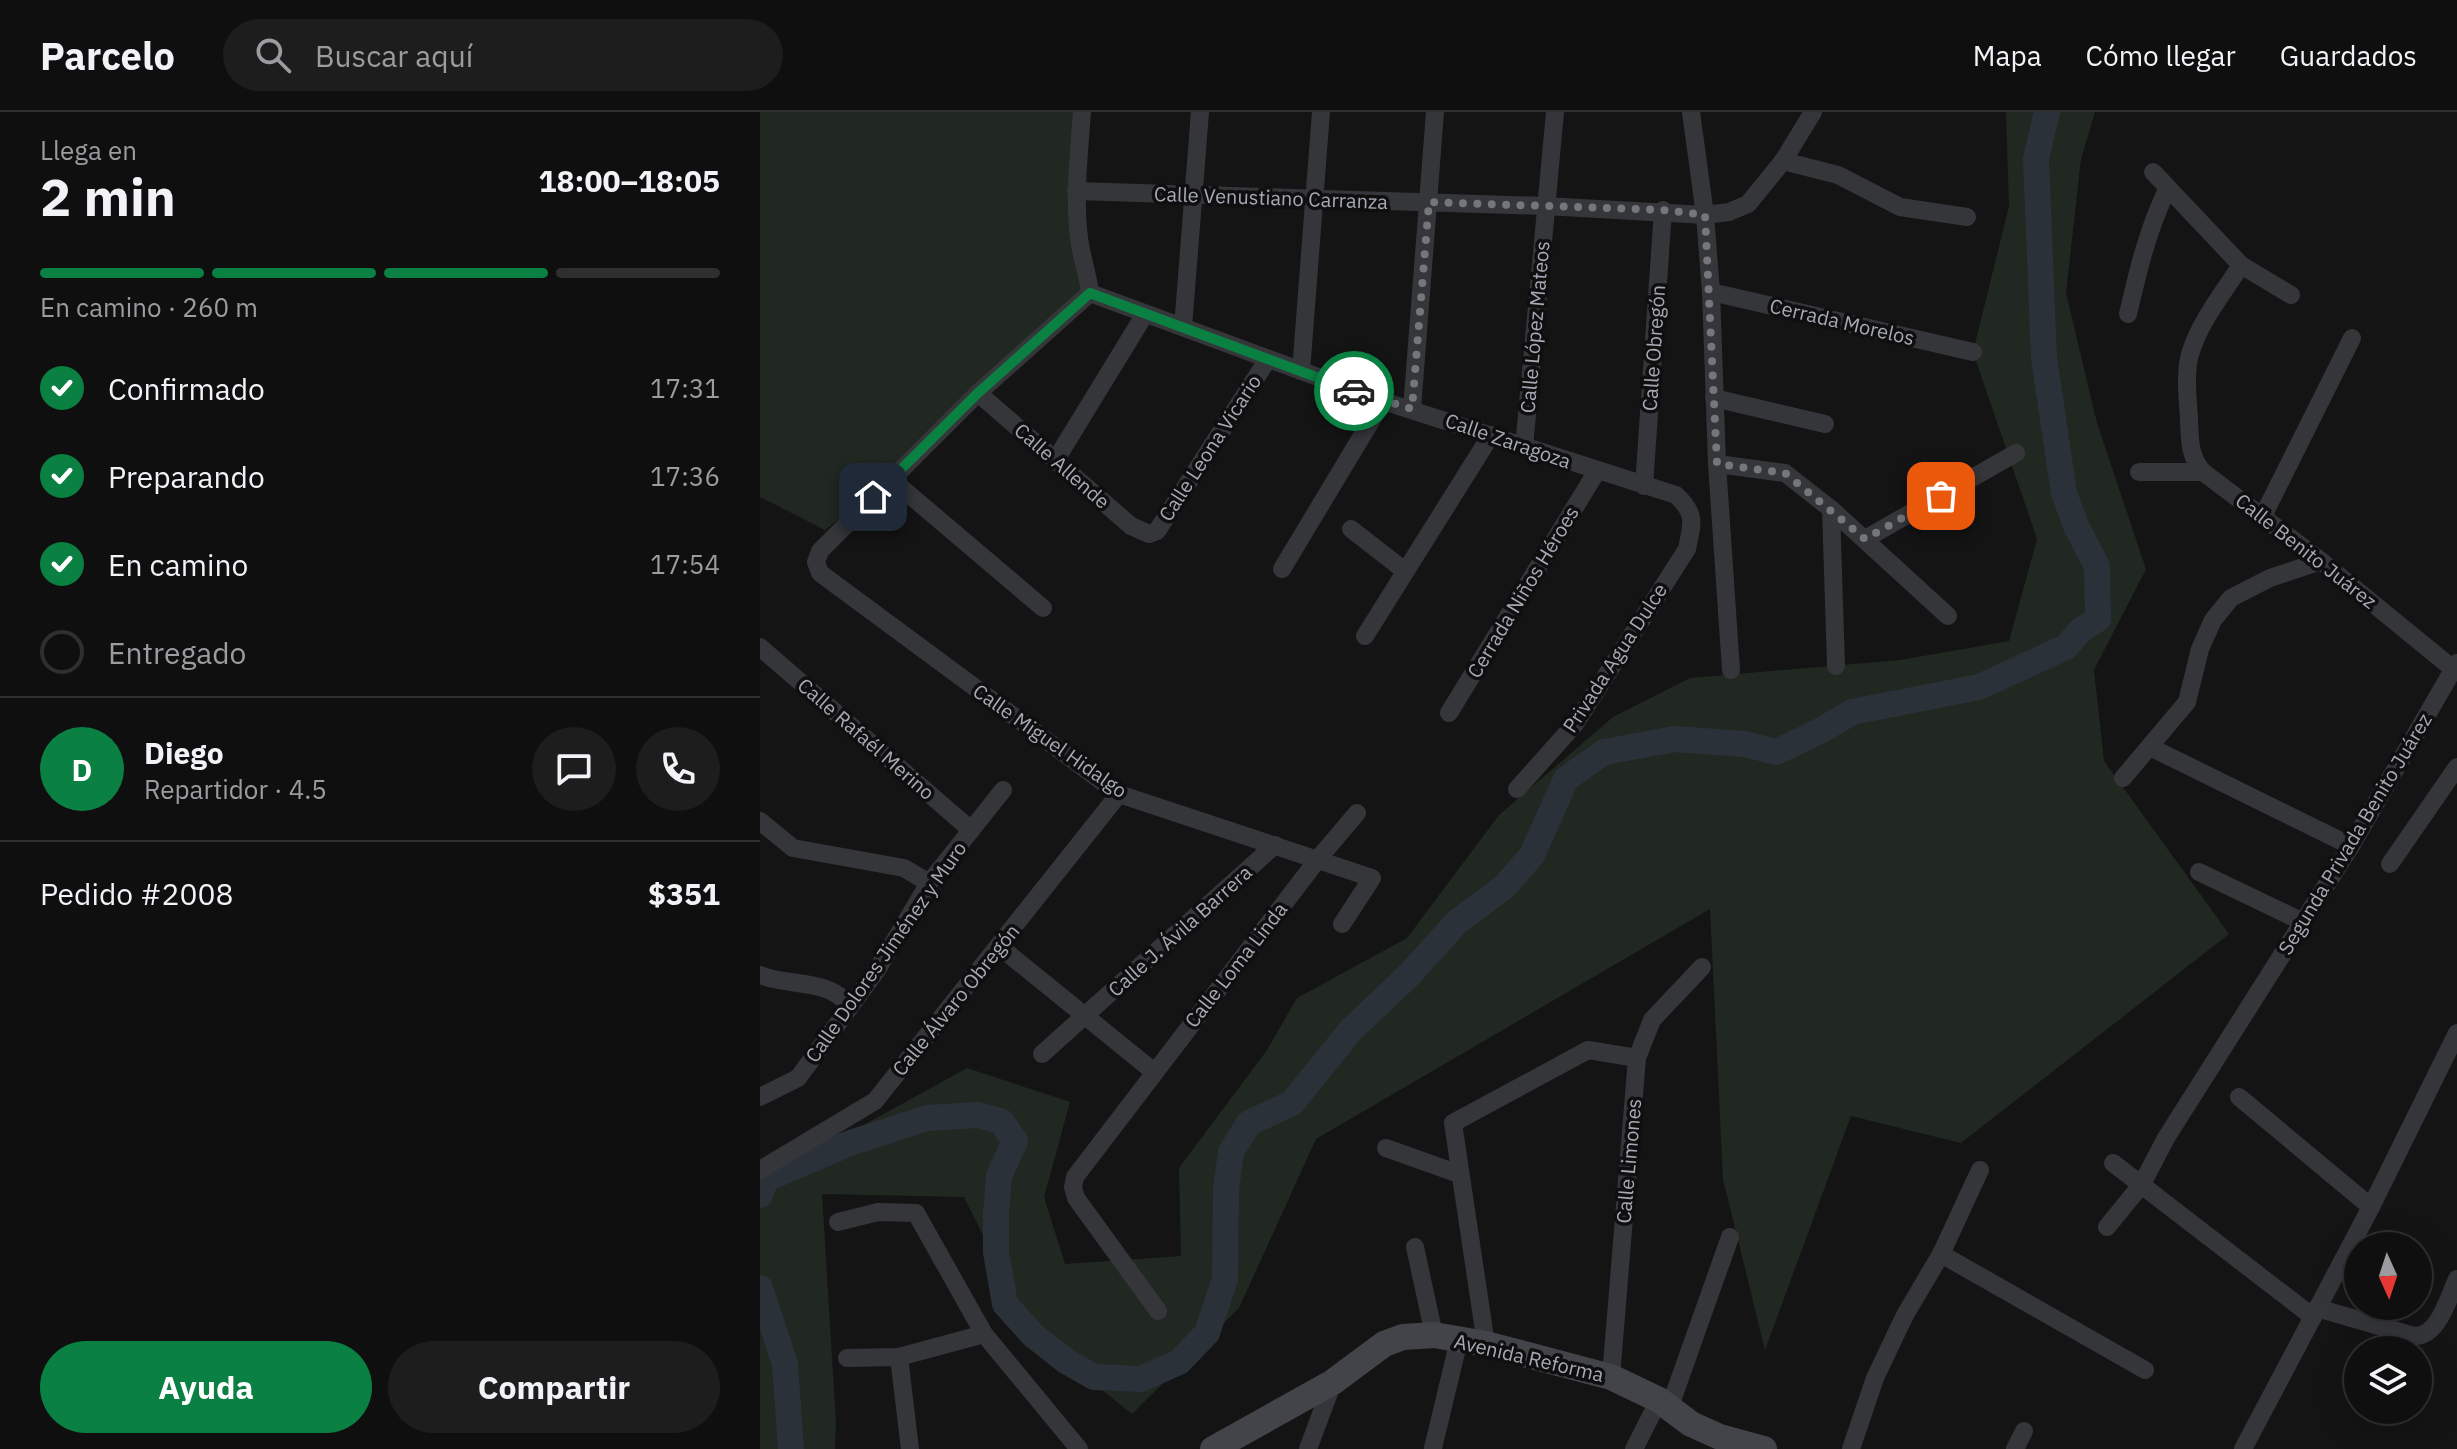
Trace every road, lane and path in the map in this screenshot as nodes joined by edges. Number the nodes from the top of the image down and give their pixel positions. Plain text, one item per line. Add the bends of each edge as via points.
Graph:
1 (1082, 112) edge
2 (1200, 112) edge
3 (1321, 112) edge
4 (1435, 112) edge
5 (1555, 112) edge
6 (1691, 112) edge
7 (1813, 112) edge
8 (1783, 161) junction
9 (2153, 172) dead end
10 (2168, 188) junction
11 (1076, 191) junction
12 (1194, 196) junction
13 (1314, 199) junction
14 (1429, 202) junction
15 (1545, 206) junction
16 (1684, 212) junction
17 (1967, 217) dead end
18 (2241, 265) junction
19 (1711, 292) junction
20 (1090, 293) junction
21 (2291, 295) dead end
22 (1145, 314) junction
23 (2128, 314) dead end
24 (1183, 327) junction
25 (2352, 338) dead end
26 (1973, 352) dead end
27 (1268, 359) junction
28 (1301, 371) junction
29 (978, 393) junction
30 (1714, 398) junction
31 (1383, 401) junction
32 (1412, 409) junction
33 (1825, 424) dead end
34 (1491, 435) junction
35 (1524, 447) junction
36 (2016, 453) dead end
37 (1055, 461) junction
38 (1717, 464) junction
39 (1597, 471) junction
40 (2139, 472) dead end
41 (2203, 472) junction
42 (891, 479) junction
43 (1644, 486) junction
44 (1831, 509) junction
45 (1692, 516) joint
46 (2263, 516) junction
47 (1351, 529) dead end
48 (1149, 534) joint
49 (1865, 539) junction
50 (2321, 561) junction
51 (1282, 569) dead end
52 (1405, 571) junction
53 (1043, 608) dead end
54 (1948, 616) dead end
55 (1365, 636) dead end
56 (760, 647) edge
57 (1836, 666) dead end
58 (2456, 668) edge
59 (1731, 670) dead end
60 (1449, 713) dead end
61 (2150, 747) junction
62 (2457, 767) edge
63 (2123, 778) dead end
64 (1517, 789) dead end
65 (1003, 790) dead end
66 (1119, 794) junction
67 (1357, 813) dead end
68 (760, 821) edge
69 (971, 830) junction
70 (1275, 845) junction
71 (2351, 846) junction
72 (1318, 859) junction
73 (2390, 864) dead end
74 (2199, 872) dead end
75 (929, 883) junction
76 (2301, 921) junction
77 (1342, 924) dead end
78 (1000, 947) junction
79 (1702, 967) dead end
80 (760, 975) edge
81 (850, 1007) junction
82 (1086, 1017) junction
83 (2457, 1033) edge
84 (1042, 1054) dead end
85 (1637, 1058) junction
86 (1153, 1071) junction
87 (760, 1097) edge
88 (2239, 1097) dead end
89 (1386, 1148) dead end
90 (2113, 1163) dead end
91 (760, 1170) edge
92 (1980, 1170) dead end
93 (1459, 1174) junction
94 (2142, 1184) junction
95 (2371, 1207) junction
96 (838, 1222) dead end
97 (2107, 1227) dead end
98 (1730, 1237) dead end
99 (1415, 1247) dead end
100 (1941, 1254) junction
101 (2457, 1279) edge
102 (1158, 1311) dead end
103 (2315, 1312) junction
104 (984, 1334) junction
105 (1446, 1338) junction
106 (1486, 1344) junction
107 (899, 1357) junction
108 (847, 1358) dead end
109 (2145, 1370) dead end
110 (1611, 1377) junction
111 (1333, 1382) junction
112 (1664, 1404) junction
113 (2024, 1431) dead end
114 (1433, 1448) edge
115 (910, 1449) edge
116 (1079, 1449) edge
117 (1213, 1449) edge
118 (1308, 1449) edge
119 (1634, 1449) edge
120 (1764, 1449) edge
121 (1851, 1449) edge
122 (2015, 1449) edge
123 (2243, 1449) edge

1 - 11 street
2 - 12 street
3 - 13 street
4 - 14 street
5 - 15 street, Calle López Mateos
6 - 16 street
7 - 8 street, Calle Venustiano Carranza
8 - 16 street, Calle Venustiano Carranza via 1748,204 1729,212
8 - 17 street via 1838,175 1900,207
9 - 10 street
10 - 18 street
10 - 23 street via 2141,257
11 - 12 street, Calle Venustiano Carranza
11 - 20 street via 1079,243
12 - 13 street, Calle Venustiano Carranza
12 - 24 street
13 - 14 street, Calle Venustiano Carranza
13 - 28 street
14 - 15 street, Calle Venustiano Carranza
14 - 32 street
15 - 16 street, Calle Venustiano Carranza
15 - 35 street, Calle López Mateos
16 - 19 street
16 - 43 street, Calle Obregón
18 - 21 street
18 - 41 street via 2190,353 2190,448
19 - 26 street, Cerrada Morelos
19 - 30 street
20 - 22 street, Calle Zaragoza
20 - 29 street
22 - 24 street, Calle Zaragoza
22 - 37 street
24 - 27 street, Calle Zaragoza
25 - 46 street
27 - 28 street, Calle Zaragoza
27 - 48 street, Calle Leona Vicario via 1157,531
28 - 31 street, Calle Zaragoza
29 - 37 street, Calle Allende
29 - 42 street
30 - 33 street
30 - 38 street
31 - 32 street, Calle Zaragoza
31 - 51 street
32 - 34 street, Calle Zaragoza
34 - 35 street, Calle Zaragoza
34 - 52 street
35 - 39 street, Calle Zaragoza
36 - 49 street
37 - 48 street, Calle Allende via 1131,526
38 - 44 street via 1785,473
38 - 59 street
39 - 43 street, Calle Zaragoza
39 - 60 street, Cerrada Niños Héroes
40 - 41 street
41 - 46 street, Calle Benito Juárez
42 - 53 street
42 - 66 street, Calle Miguel Hidalgo via 820,551 820,573
43 - 45 street, Calle Zaragoza via 1676,495
44 - 49 street
44 - 57 street
45 - 64 street, Privada Agua Dulce via 1687,549 1575,724
46 - 50 street, Calle Benito Juárez
47 - 52 street
49 - 54 street
50 - 58 street, Calle Benito Juárez
50 - 61 street via 2231,598 2200,649 2187,702
52 - 55 street
56 - 69 street, Calle Rafaél Merino
58 - 71 street, Segunda Privada Benito Juárez
61 - 63 street
61 - 71 street
62 - 73 street
65 - 69 street, Calle Dolores Jiménez y Muro
66 - 70 street, Calle Miguel Hidalgo
66 - 78 street, Calle Álvaro Obregón
67 - 72 street, Calle Loma Linda
68 - 75 street via 793,848 904,868
69 - 75 street, Calle Dolores Jiménez y Muro
70 - 72 street, Calle Miguel Hidalgo
70 - 82 street, Calle J. Ávila Barrera
71 - 76 street, Segunda Privada Benito Juárez
72 - 77 street, Calle Miguel Hidalgo via 1372,878
72 - 86 street, Calle Loma Linda
74 - 76 street
75 - 81 street, Calle Dolores Jiménez y Muro
76 - 94 street, Segunda Privada Benito Juárez
78 - 82 street
78 - 91 street, Calle Álvaro Obregón via 875,1101
79 - 85 street, Calle Limones via 1652,1020
80 - 81 street via 827,988 842,994
81 - 87 street, Calle Dolores Jiménez y Muro via 798,1078
82 - 84 street, Calle J. Ávila Barrera
82 - 86 street
83 - 95 street
85 - 93 street via 1588,1050 1453,1123
85 - 110 street, Calle Limones
86 - 102 street, Calle Loma Linda via 1075,1177 1073,1187
88 - 95 street
89 - 93 street
90 - 94 street
92 - 100 street
93 - 106 street
94 - 97 street, Segunda Privada Benito Juárez
94 - 103 street
95 - 103 street
96 - 104 street via 878,1212 916,1213
98 - 112 street
99 - 105 street
100 - 109 street
100 - 121 street via 1875,1378
101 - 103 street via 2424,1337
103 - 123 street
104 - 107 street
104 - 116 street
105 - 106 street, Avenida Reforma
105 - 111 street, Avenida Reforma via 1403,1337 1384,1344
105 - 114 street
106 - 110 street, Avenida Reforma
107 - 108 street
107 - 115 street
110 - 112 street, Avenida Reforma
111 - 117 street, Avenida Reforma
111 - 118 street
112 - 119 street
112 - 120 street, Avenida Reforma via 1691,1424
113 - 122 street

